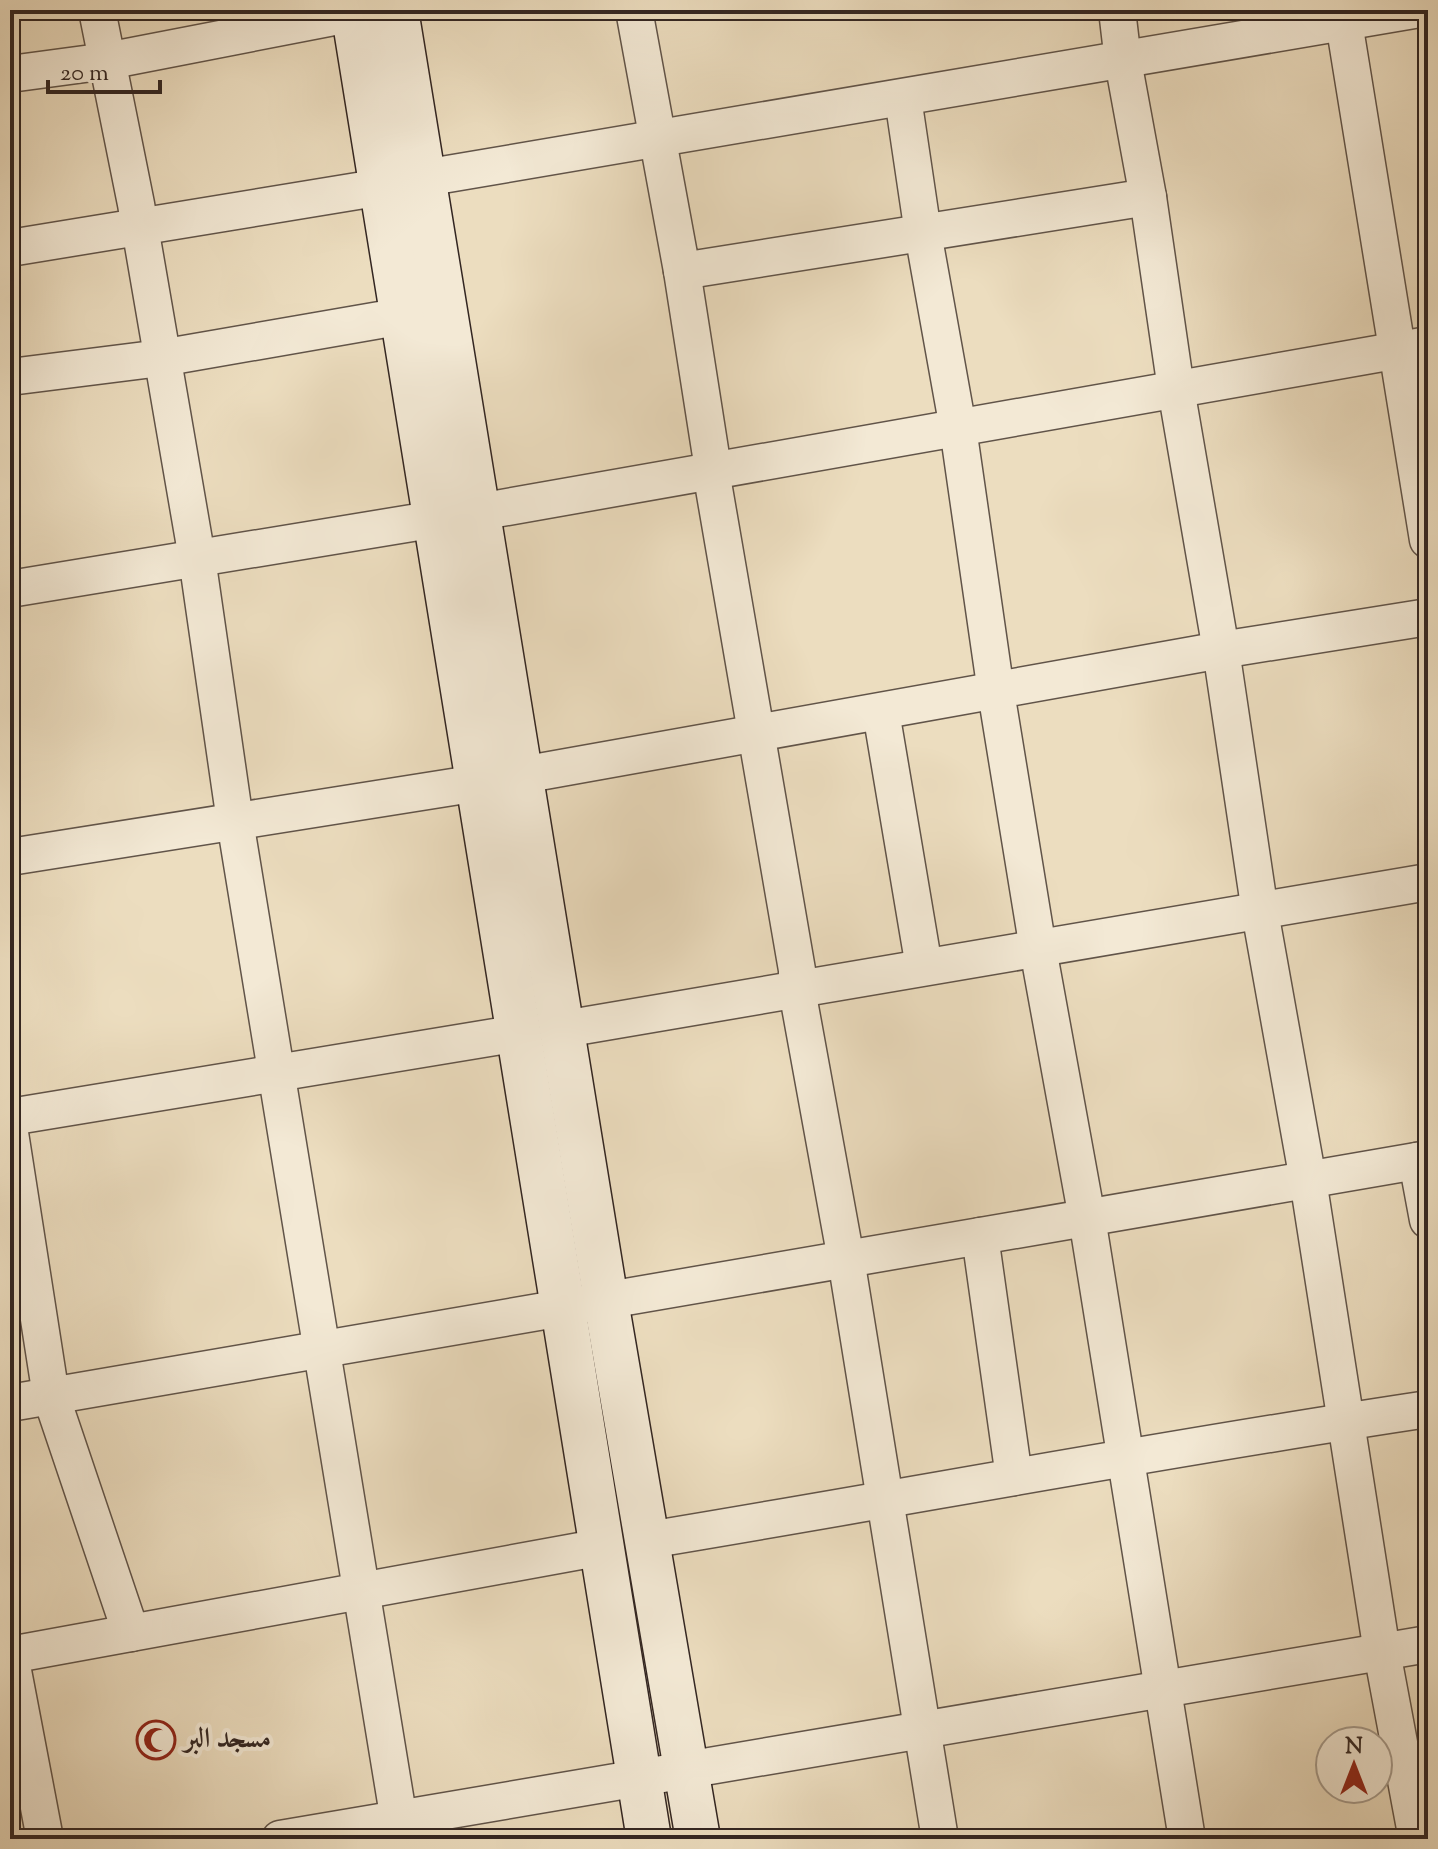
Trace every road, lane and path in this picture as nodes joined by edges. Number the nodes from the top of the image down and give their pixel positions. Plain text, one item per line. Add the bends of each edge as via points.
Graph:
1 (97, 10) edge
2 (634, 10) edge
3 (1117, 10) edge
4 (1414, 10) edge
5 (368, 11) edge
6 (1343, 16) edge
7 (1230, 26) edge
8 (107, 61) junction
9 (1123, 61) junction
10 (10, 74) edge
11 (903, 98) junction
12 (659, 138) junction
13 (424, 178) junction
14 (382, 187) junction
15 (1148, 197) junction
16 (139, 227) junction
17 (923, 233) junction
18 (10, 248) edge
19 (682, 271) junction
20 (403, 316) junction
21 (1413, 348) edge
22 (161, 358) junction
23 (10, 377) edge
24 (1176, 389) junction
25 (958, 428) junction
26 (711, 471) junction
27 (479, 512) junction
28 (436, 519) junction
29 (1428, 540) edge
30 (197, 558) junction
31 (10, 589) edge
32 (1428, 617) edge
33 (1221, 650) junction
34 (996, 692) junction
35 (881, 712) junction
36 (757, 734) junction
37 (522, 775) junction
38 (478, 783) junction
39 (235, 821) junction
40 (10, 857) edge
41 (1428, 882) edge
42 (1260, 912) junction
43 (1038, 949) junction
44 (924, 967) junction
45 (797, 990) junction
46 (564, 1029) junction
47 (519, 1033) junction
48 (277, 1073) junction
49 (10, 1117) edge
50 (10, 1133) edge
51 (1423, 1160) edge
52 (1308, 1180) junction
53 (1087, 1218) junction
54 (1428, 1220) edge
55 (980, 1236) junction
56 (846, 1259) junction
57 (606, 1301) junction
58 (564, 1308) junction
59 (322, 1350) junction
60 (51, 1396) junction
61 (10, 1403) edge
62 (1428, 1409) edge
63 (1346, 1421) junction
64 (1125, 1457) junction
65 (1014, 1477) junction
66 (884, 1501) junction
67 (648, 1540) junction
68 (602, 1547) junction
69 (361, 1591) junction
70 (131, 1633) junction
71 (1428, 1644) edge
72 (1382, 1652) junction
73 (10, 1655) edge
74 (1163, 1688) junction
75 (923, 1728) junction
76 (687, 1770) junction
77 (639, 1779) junction
78 (401, 1829) edge
79 (45, 1839) edge
80 (280, 1839) edge
81 (649, 1839) edge
82 (698, 1839) edge
83 (940, 1839) edge
84 (1187, 1839) edge
85 (1417, 1839) edge

1 - 8 street
2 - 12 street
3 - 9 street
4 - 6 street
5 - 8 street
5 - 13 main road
5 - 14 main road
6 - 7 street
6 - 21 street
7 - 9 street
8 - 10 street
8 - 16 street
9 - 11 street
9 - 15 street
11 - 12 street
11 - 17 street
12 - 13 street
12 - 19 street
13 - 27 main road
14 - 16 street
14 - 20 main road
15 - 17 street
15 - 24 street
16 - 18 street
16 - 22 street
17 - 19 street
17 - 25 street
19 - 26 street
20 - 22 street
20 - 28 main road
21 - 24 street
21 - 29 street
22 - 23 street
22 - 30 street
24 - 25 street
24 - 33 street
25 - 26 street
25 - 34 street
26 - 27 street
26 - 36 street
27 - 28 street
27 - 37 main road
28 - 30 street
28 - 38 main road
30 - 31 street
30 - 39 street
32 - 33 street
33 - 34 street
33 - 42 street
34 - 35 street
34 - 43 street
35 - 36 street
35 - 44 street
36 - 37 street
36 - 45 street
37 - 46 main road
38 - 39 street
38 - 47 main road
39 - 40 street
39 - 48 street
41 - 42 street
42 - 43 street
42 - 52 street
43 - 44 street
43 - 53 street
44 - 45 street
45 - 46 street
45 - 56 street
46 - 57 main road
47 - 48 street
47 - 58 main road
48 - 49 street
48 - 59 street
50 - 60 street
51 - 52 street
51 - 54 street
52 - 53 street
52 - 63 street
53 - 55 street
53 - 64 street
55 - 56 street
55 - 65 street
56 - 57 street
56 - 66 street
57 - 58 street
57 - 67 main road
58 - 59 street
58 - 68 main road
59 - 60 street
59 - 69 street
60 - 61 street
60 - 70 street
62 - 63 street
63 - 64 street
63 - 72 street
64 - 65 street
64 - 74 street
65 - 66 street
66 - 67 street
66 - 75 street
67 - 76 main road
68 - 69 street
68 - 77 main road
69 - 70 street
69 - 78 street
70 - 73 street
71 - 72 street
72 - 74 street
72 - 85 street
73 - 79 street
74 - 75 street
74 - 84 street
75 - 76 street
75 - 83 street
76 - 77 street
76 - 82 main road
77 - 78 street
77 - 81 main road
78 - 80 street

